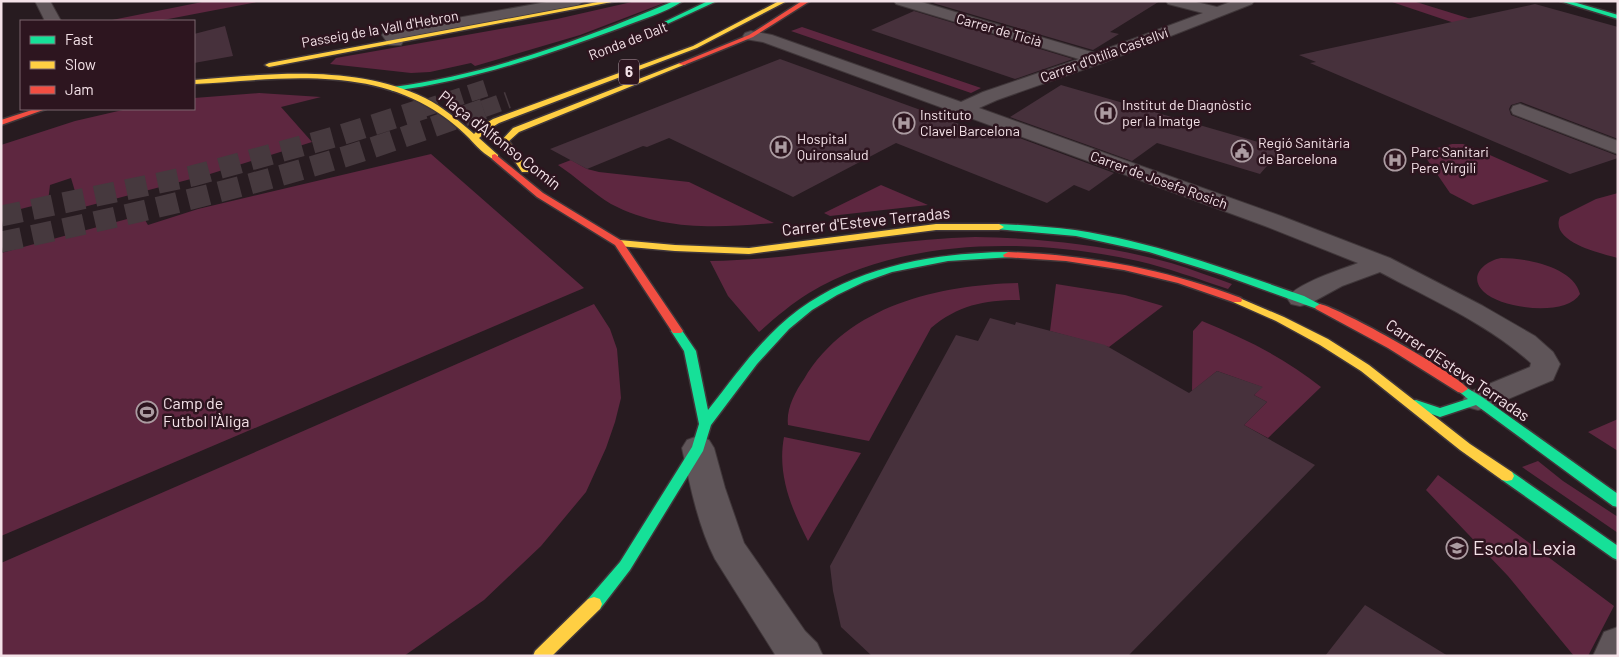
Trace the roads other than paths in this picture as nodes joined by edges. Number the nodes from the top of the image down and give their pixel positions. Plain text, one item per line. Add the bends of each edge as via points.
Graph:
1 (42, 1) edge
2 (578, 1) edge
3 (614, 1) edge
4 (680, 1) edge
5 (714, 1) edge
6 (784, 1) edge
7 (808, 1) edge
8 (901, 1) edge
9 (1173, 1) edge
10 (1246, 1) edge
11 (1563, 1) edge
12 (1218, 12) junction
13 (1618, 17) edge
14 (52, 20) edge
15 (652, 28) dead end
16 (751, 36) junction
17 (395, 42) junction
18 (1096, 59) junction
19 (212, 80) junction
20 (195, 82) edge
21 (393, 89) junction
22 (962, 109) junction
23 (32, 110) edge
24 (39, 110) edge
25 (1520, 110) dead end
26 (1, 113) edge
27 (1, 124) edge
28 (474, 139) junction
29 (1618, 148) edge
30 (540, 195) junction
31 (619, 243) junction
32 (1381, 263) junction
33 (1300, 298) junction
34 (1281, 318) junction
35 (1478, 400) junction
36 (1410, 401) junction
37 (701, 436) junction
38 (1618, 502) edge
39 (1618, 554) edge
40 (1618, 646) edge
41 (541, 656) edge
42 (803, 656) edge
43 (1613, 656) edge

1 - 14 street
2 - 17 street via 390,35
3 - 17 main road, Passeig de la Vall d'Hebron
4 - 21 main road via 597,35 516,61 448,80
5 - 15 main road, Ronda de Dalt
6 - 28 main road, 6 via 695,47 496,121
7 - 16 main road
8 - 18 street, Carrer de Ticià
9 - 12 street
10 - 12 street, Carrer d'Otília Castellví
11 - 13 main road
12 - 18 street, Carrer d'Otília Castellví
16 - 22 street, Carrer de Josefa Rosich
16 - 30 main road via 509,135 505,141 507,146
17 - 19 main road, Passeig de la Vall d'Hebron via 256,68
18 - 22 street, Carrer d'Otília Castellví
19 - 20 main road, Plaça d'Alfonso Comín
19 - 21 main road, Plaça d'Alfonso Comín via 324,78
21 - 28 main road, Plaça d'Alfonso Comín via 421,100
22 - 32 street, Carrer de Josefa Rosich
23 - 26 main road
24 - 27 main road
25 - 29 street
28 - 30 main road, Plaça d'Alfonso Comín
30 - 31 main road, Plaça d'Alfonso Comín
31 - 33 main road, Carrer d'Esteve Terradas via 749,250 936,227 1028,229 1080,234 1171,254
31 - 37 main road, Plaça d'Alfonso Comín via 690,351
32 - 33 street via 1333,281
32 - 35 street, Carrer de Josefa Rosich via 1474,312 1525,342 1543,358 1546,364 1543,373
33 - 34 main road via 1284,306
33 - 35 main road, Carrer d'Esteve Terradas via 1373,333
34 - 36 main road via 1343,354
34 - 37 main road via 1183,283 1112,263 1063,256 1010,254 935,260 847,286 800,314 755,360
35 - 36 main road via 1440,414
35 - 38 main road, Carrer d'Esteve Terradas
36 - 39 main road via 1466,447
37 - 41 main road via 625,566 590,609
37 - 42 street via 708,488 728,549 791,644
40 - 43 street

